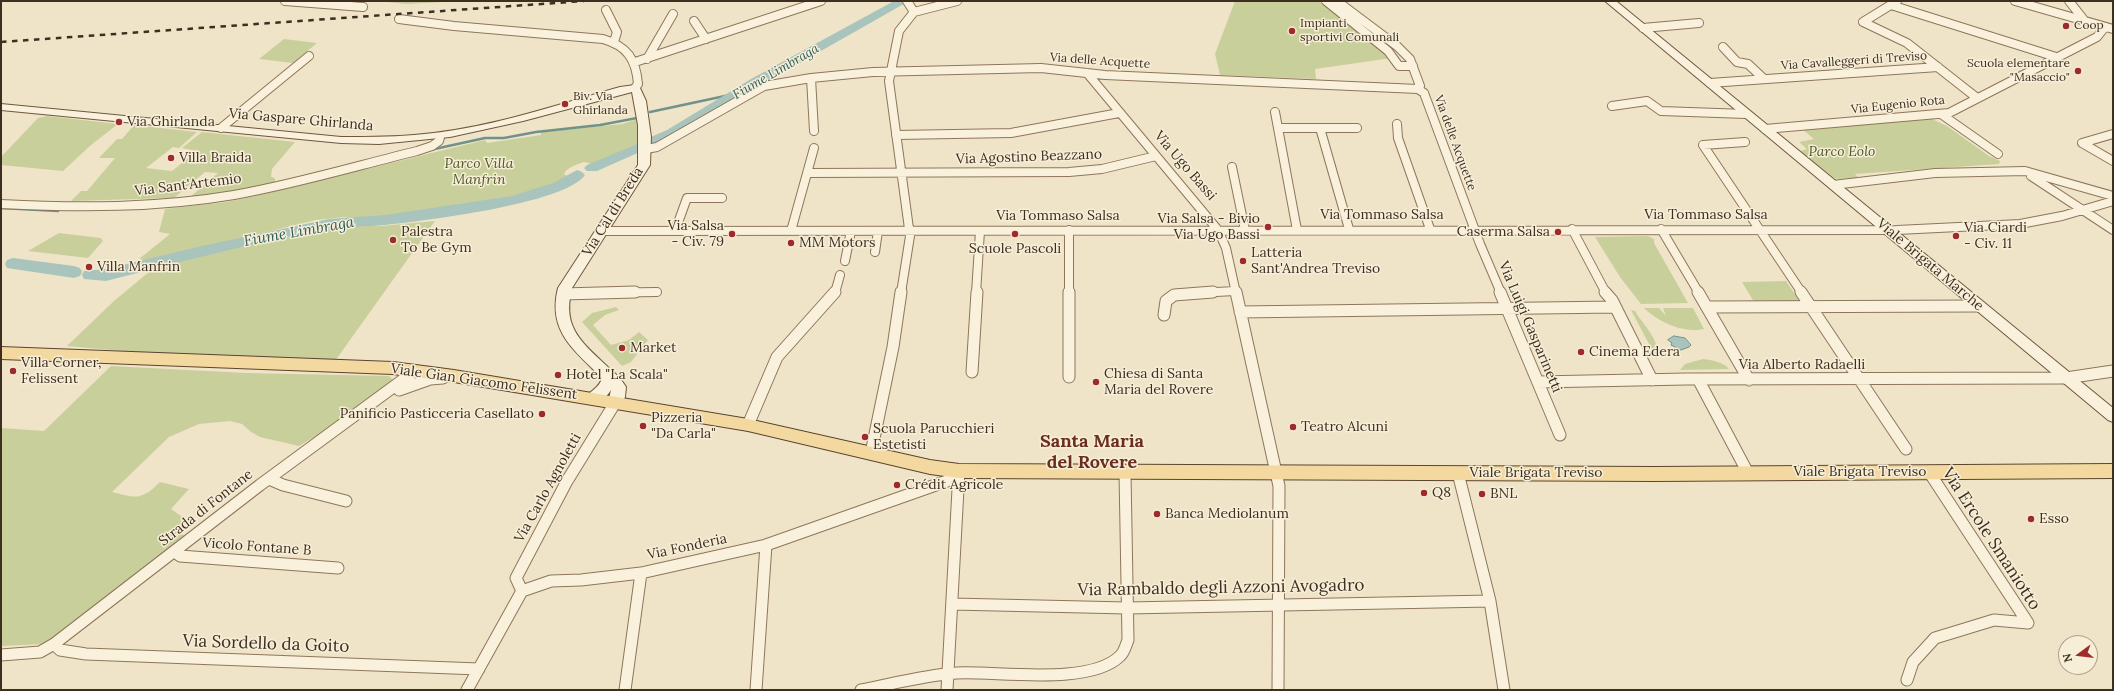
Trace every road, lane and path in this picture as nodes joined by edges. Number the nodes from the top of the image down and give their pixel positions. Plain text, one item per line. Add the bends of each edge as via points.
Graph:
1 (285, 1) edge
2 (821, 1) edge
3 (907, 1) edge
4 (957, 1) edge
5 (1326, 1) edge
6 (1338, 1) edge
7 (1610, 1) edge
8 (2015, 1) edge
9 (2069, 1) edge
10 (1894, 3) edge
11 (363, 7) dead end
12 (606, 10) dead end
13 (914, 12) junction
14 (672, 14) dead end
15 (399, 19) dead end
16 (2084, 20) junction
17 (694, 21) dead end
18 (1699, 23) dead end
19 (1643, 28) junction
20 (2109, 28) edge
21 (706, 38) junction
22 (614, 42) junction
23 (1723, 47) dead end
24 (309, 56) dead end
25 (2056, 57) junction
26 (647, 59) junction
27 (635, 62) junction
28 (1413, 66) junction
29 (1938, 67) junction
30 (890, 71) junction
31 (1087, 73) junction
32 (811, 78) junction
33 (1764, 79) junction
34 (1710, 83) junction
35 (1418, 89) junction
36 (637, 90) junction
37 (1977, 98) junction
38 (1612, 106) dead end
39 (1, 107) edge
40 (1275, 112) dead end
41 (1119, 113) junction
42 (1746, 114) junction
43 (1942, 114) junction
44 (1397, 124) dead end
45 (221, 128) junction
46 (1278, 128) junction
47 (1320, 128) junction
48 (1357, 128) dead end
49 (1765, 130) junction
50 (814, 131) dead end
51 (2113, 134) edge
52 (896, 135) junction
53 (439, 139) junction
54 (1745, 142) dead end
55 (814, 148) dead end
56 (646, 150) junction
57 (1998, 154) dead end
58 (1156, 156) junction
59 (2113, 161) edge
60 (1232, 167) dead end
61 (808, 173) junction
62 (901, 174) junction
63 (2035, 175) junction
64 (1833, 185) junction
65 (2113, 196) edge
66 (722, 198) dead end
67 (2113, 201) edge
68 (1, 204) edge
69 (2083, 210) junction
70 (1757, 228) junction
71 (1430, 229) junction
72 (1474, 229) junction
73 (1572, 229) junction
74 (1661, 229) junction
75 (1923, 229) junction
76 (1069, 230) junction
77 (1218, 230) junction
78 (1245, 230) junction
79 (1297, 230) junction
80 (1349, 230) junction
81 (1887, 230) junction
82 (2113, 230) edge
83 (602, 231) junction
84 (675, 231) junction
85 (791, 231) junction
86 (852, 231) junction
87 (878, 231) junction
88 (910, 231) junction
89 (980, 231) junction
90 (1912, 250) junction
91 (875, 252) dead end
92 (845, 261) dead end
93 (840, 275) dead end
94 (1236, 291) junction
95 (656, 292) dead end
96 (563, 294) junction
97 (1979, 306) junction
98 (1506, 307) junction
99 (1615, 307) junction
100 (1707, 307) junction
101 (1810, 307) junction
102 (1240, 312) junction
103 (1164, 315) dead end
104 (1, 353) edge
105 (415, 371) junction
106 (2113, 371) edge
107 (972, 372) dead end
108 (454, 376) junction
109 (609, 376) junction
110 (1069, 377) dead end
111 (2066, 378) junction
112 (1698, 379) junction
113 (1858, 379) junction
114 (1652, 380) junction
115 (1749, 380) junction
116 (1538, 382) junction
117 (379, 399) junction
118 (592, 399) junction
119 (615, 403) junction
120 (2113, 416) edge
121 (748, 425) junction
122 (1560, 435) dead end
123 (1906, 449) dead end
124 (871, 453) junction
125 (959, 471) junction
126 (2113, 471) edge
127 (1929, 472) junction
128 (1125, 473) junction
129 (1278, 473) junction
130 (1458, 473) junction
131 (1748, 473) junction
132 (269, 479) junction
133 (346, 501) dead end
134 (766, 545) junction
135 (175, 552) junction
136 (338, 568) dead end
137 (641, 573) junction
138 (522, 590) junction
139 (1490, 601) junction
140 (952, 604) junction
141 (1279, 605) junction
142 (1127, 608) junction
143 (54, 644) junction
144 (1, 655) edge
145 (479, 669) junction
146 (948, 674) junction
147 (1907, 680) dead end
148 (467, 690) edge
149 (625, 690) edge
150 (756, 690) edge
151 (861, 690) edge
152 (947, 690) edge
153 (1278, 690) edge
154 (1504, 690) edge

1 - 11 street
2 - 21 street
3 - 13 street
4 - 13 street
5 - 28 street via 1388,51 1399,66
6 - 28 street via 1397,46 1410,59
7 - 19 street, Viale Brigata Marche
8 - 16 street
9 - 16 street
10 - 25 street
10 - 29 street, Via Cavalleggeri di Treviso via 1863,22 1904,41
12 - 22 street via 617,32
13 - 30 street via 901,28
14 - 26 street
15 - 22 street
16 - 20 street
17 - 21 street
18 - 19 street
19 - 34 street, Viale Brigata Marche
20 - 25 street, Via Eugenio Rota via 2097,38
21 - 26 street
22 - 27 street via 625,49
23 - 33 street, Via Cavalleggeri di Treviso via 1737,62 1748,64
24 - 45 street
25 - 37 street, Via Eugenio Rota
26 - 27 street
27 - 36 street, Via Cal di Breda
28 - 35 street via 1420,86
29 - 33 street, Via Cavalleggeri di Treviso
29 - 37 street
30 - 31 street, Via delle Acquette via 1028,68
30 - 32 street, Via delle Acquette
30 - 52 street via 889,89
31 - 35 street, Via delle Acquette
31 - 41 street, Via Ugo Bassi
32 - 50 street
32 - 56 street, Via delle Acquette via 760,88 657,147
33 - 34 street, Via Cavalleggeri di Treviso
34 - 42 street, Viale Brigata Marche
35 - 72 street, Via delle Acquette via 1424,93
36 - 53 street, Via Gaspare Ghirlanda via 595,98 490,128
36 - 56 street, Via Cal di Breda
37 - 43 street, Via Eugenio Rota via 1952,112
38 - 42 street via 1646,101 1661,111
39 - 45 street, Via Gaspare Ghirlanda
40 - 46 street
41 - 52 street via 1011,133
41 - 58 street, Via Ugo Bassi
42 - 49 street, Viale Brigata Marche
43 - 49 street, Via Eugenio Rota
43 - 57 street
44 - 71 street via 1398,138
45 - 53 street, Via Gaspare Ghirlanda via 370,141
46 - 47 street
46 - 79 street
47 - 48 street
47 - 80 street
49 - 64 street, Viale Brigata Marche
51 - 59 street via 2082,143
52 - 62 street
53 - 68 street, Via Sant'Artemio via 432,146 417,151 208,199 61,207
54 - 70 street via 1703,146
55 - 61 street
56 - 83 street, Via Cal di Breda via 646,158 640,173
58 - 62 street, Via Agostino Beazzano via 1085,171
58 - 77 street, Via Ugo Bassi
60 - 78 street
61 - 62 street, Via Agostino Beazzano
61 - 85 street
62 - 88 street
63 - 64 street via 2020,171 1935,173
63 - 65 street
63 - 69 street
64 - 81 street, Viale Brigata Marche
66 - 84 street via 687,198
67 - 69 street, Via Tommaso Salsa
69 - 75 street, Via Tommaso Salsa via 2020,224
69 - 82 street
70 - 74 street, Via Tommaso Salsa
70 - 81 street, Via Tommaso Salsa
70 - 101 street
71 - 72 street, Via Tommaso Salsa
71 - 80 street, Via Tommaso Salsa
72 - 73 street, Via Tommaso Salsa
72 - 98 street, Via Luigi Gasparinetti
73 - 74 street, Via Tommaso Salsa
73 - 99 street
74 - 100 street
75 - 81 street, Via Tommaso Salsa
75 - 90 street via 1908,237
76 - 77 street, Via Tommaso Salsa
76 - 89 street, Via Tommaso Salsa
76 - 110 street
77 - 78 street, Via Tommaso Salsa
77 - 94 street, Via Ugo Bassi via 1226,248
78 - 79 street, Via Tommaso Salsa
79 - 80 street, Via Tommaso Salsa
81 - 90 street, Viale Brigata Marche
83 - 84 street, Via Tommaso Salsa
83 - 96 street, Via Cal di Breda
84 - 85 street, Via Tommaso Salsa
85 - 86 street, Via Tommaso Salsa
86 - 87 street, Via Tommaso Salsa
86 - 92 street
87 - 88 street, Via Tommaso Salsa
87 - 91 street
88 - 89 street, Via Tommaso Salsa
88 - 124 street via 894,340
89 - 107 street
90 - 97 street, Viale Brigata Marche
93 - 121 street via 835,294 777,356
94 - 102 street, Via Ugo Bassi
94 - 103 street via 1174,295 1166,301
95 - 96 street
96 - 109 street, Via Cal di Breda via 563,322 577,343
97 - 101 street
97 - 111 street, Viale Brigata Marche
98 - 99 street
98 - 102 street
98 - 116 street, Via Luigi Gasparinetti
99 - 114 street
100 - 101 street
100 - 115 street
101 - 113 street
102 - 129 street, Via Ugo Bassi
104 - 105 main road, Viale Gian Giacomo Felissent via 367,366
105 - 108 main road, Viale Gian Giacomo Felissent
105 - 117 street
106 - 111 street, Via Alberto Radaelli
108 - 117 street via 420,382
108 - 118 main road, Viale Gian Giacomo Felissent
109 - 118 street via 609,384
109 - 119 street, Via Cal di Breda via 619,388
111 - 113 street, Via Alberto Radaelli
111 - 120 street, Viale Brigata Marche
112 - 114 street, Via Alberto Radaelli
112 - 115 street, Via Alberto Radaelli
112 - 131 street
113 - 115 street, Via Alberto Radaelli
113 - 123 street
114 - 116 street, Via Alberto Radaelli
116 - 122 street, Via Luigi Gasparinetti
117 - 132 street, Strada di Fontane
118 - 119 main road, Viale Gian Giacomo Felissent
119 - 121 main road, Viale Gian Giacomo Felissent
119 - 138 street, Via Carlo Agnoletti via 567,481 516,578
121 - 124 main road, Viale Gian Giacomo Felissent
124 - 125 main road, Viale Gian Giacomo Felissent
125 - 128 main road, Viale Brigata Treviso
125 - 134 street, Via Fonderia via 947,481
125 - 140 street
126 - 127 main road, Viale Brigata Treviso
127 - 131 main road, Viale Brigata Treviso
127 - 147 street, Via Ercole Smaniotto via 2028,623 1994,620 1935,638 1913,662
128 - 129 main road, Viale Brigata Treviso
128 - 142 street
129 - 130 main road, Viale Brigata Treviso
129 - 141 street, Via Ugo Bassi
130 - 131 main road, Viale Brigata Treviso
130 - 139 street
132 - 133 street
132 - 135 street, Strada di Fontane
134 - 137 street, Via Fonderia
134 - 150 street
135 - 136 street, Vicolo Fontane B via 180,556
135 - 143 street, Strada di Fontane
137 - 138 street, Via Fonderia via 551,581
137 - 149 street
138 - 145 street
139 - 141 street, Via Rambaldo degli Azzoni Avogadro
139 - 154 street
140 - 142 street, Via Rambaldo degli Azzoni Avogadro
140 - 146 street
141 - 142 street, Via Rambaldo degli Azzoni Avogadro
141 - 153 street, Via Ugo Bassi
142 - 146 street via 1127,649 1118,660 1099,671 1073,677
143 - 144 street, Strada di Fontane via 40,652
143 - 145 street, Via Sordello da Goito via 60,650 86,654
145 - 148 street
146 - 151 street
146 - 152 street

